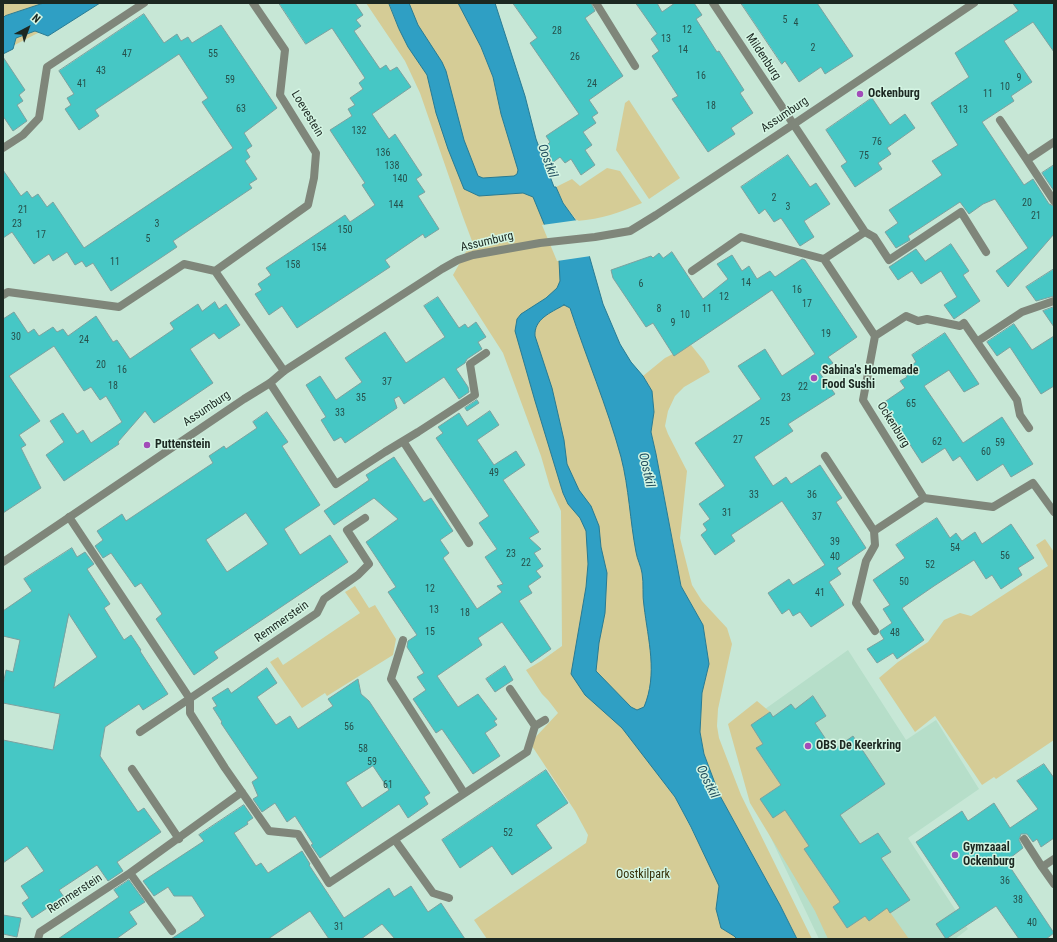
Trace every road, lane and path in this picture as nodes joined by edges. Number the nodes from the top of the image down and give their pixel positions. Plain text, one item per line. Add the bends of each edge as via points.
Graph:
1 (144, 3) edge
2 (253, 3) edge
3 (596, 3) edge
4 (712, 3) edge
5 (974, 3) edge
6 (635, 66) dead end
7 (1000, 120) dead end
8 (794, 124) junction
9 (1054, 142) edge
10 (3, 148) edge
11 (1027, 160) junction
12 (1054, 201) edge
13 (865, 232) junction
14 (986, 252) dead end
15 (824, 260) junction
16 (215, 271) junction
17 (692, 271) dead end
18 (3, 295) edge
19 (1054, 301) edge
20 (875, 336) junction
21 (978, 341) junction
22 (486, 353) dead end
23 (284, 371) junction
24 (270, 383) junction
25 (1030, 428) dead end
26 (403, 441) junction
27 (825, 456) dead end
28 (924, 498) junction
29 (1054, 512) edge
30 (69, 517) junction
31 (365, 518) dead end
32 (874, 531) junction
33 (469, 543) dead end
34 (3, 562) edge
35 (875, 631) dead end
36 (403, 640) dead end
37 (510, 689) dead end
38 (190, 699) junction
39 (545, 720) dead end
40 (535, 726) junction
41 (140, 732) dead end
42 (132, 769) dead end
43 (242, 792) junction
44 (464, 793) junction
45 (179, 839) junction
46 (1024, 839) dead end
47 (395, 840) junction
48 (1054, 859) edge
49 (1042, 867) junction
50 (130, 873) junction
51 (1054, 884) edge
52 (449, 898) dead end
53 (172, 930) dead end
54 (38, 939) edge

1 - 10 street via 47,67 39,118 23,135
2 - 16 street, Loevestein via 285,50 280,95 316,153 314,178 308,206
3 - 6 street
4 - 8 street, Mildenburg
5 - 8 street, Assumburg
7 - 11 street
8 - 13 street
8 - 23 street, Assumburg via 630,231 473,255 451,264 415,285
9 - 11 street
11 - 12 street
13 - 14 street via 874,237 889,260 961,212
13 - 15 street
15 - 17 street via 741,237
15 - 20 street
16 - 18 street via 184,264 119,307 8,292
16 - 23 street
19 - 21 street via 1022,312
20 - 21 street via 906,316 918,321 927,319 960,326 964,323
20 - 28 street, Ockenburg via 863,400
21 - 25 street via 1017,400 1020,415
22 - 26 street via 470,364 475,394
23 - 24 street, Assumburg
24 - 26 street via 336,484
24 - 30 street, Assumburg
26 - 33 street
27 - 32 street
28 - 29 street via 993,507 1033,483
28 - 32 street
30 - 34 street, Assumburg
30 - 38 street
31 - 38 street, Remmerstein via 347,530 369,564 324,599 318,613
32 - 35 street via 875,545 866,561 856,603
36 - 44 street via 391,679
37 - 40 street
38 - 41 street, Remmerstein
38 - 43 street via 190,713
39 - 40 street
40 - 44 street via 527,752
42 - 45 street
43 - 45 street, Remmerstein
43 - 47 street via 269,831 298,834 329,883
44 - 47 street
45 - 50 street, Remmerstein
46 - 49 street
47 - 52 street via 433,893
48 - 49 street
49 - 51 street
50 - 53 street
50 - 54 street, Remmerstein via 40,932

